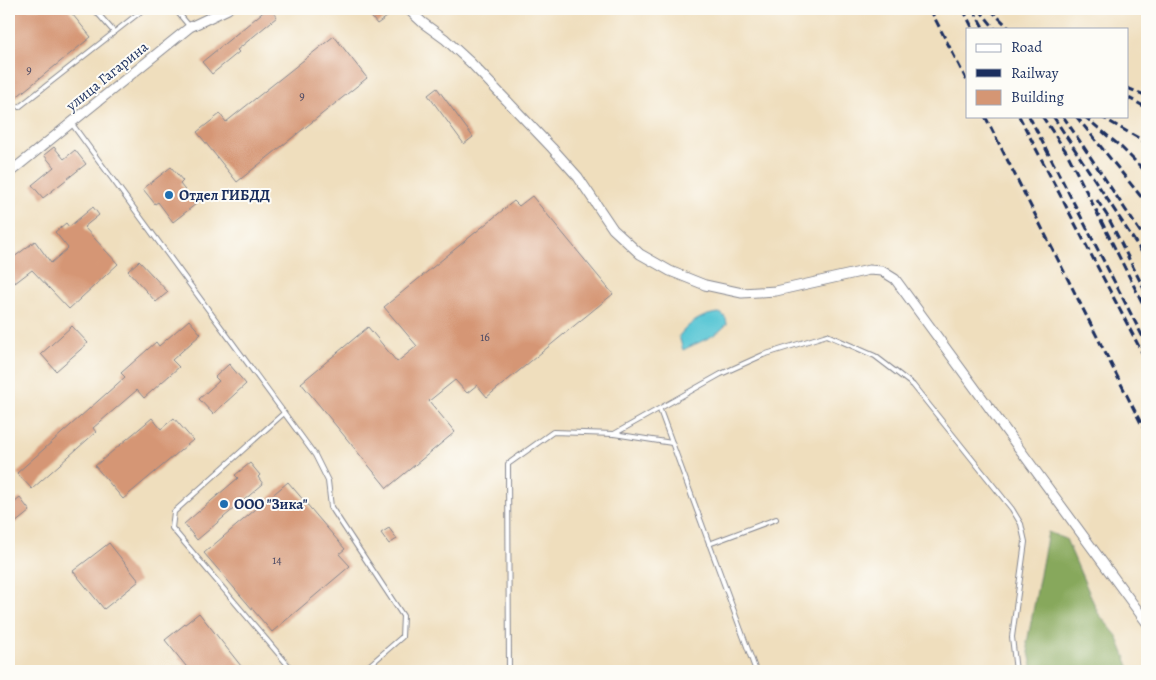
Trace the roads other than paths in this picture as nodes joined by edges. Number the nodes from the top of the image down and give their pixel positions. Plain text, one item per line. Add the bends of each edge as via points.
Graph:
1 (94, 9) edge
2 (144, 9) edge
3 (175, 9) edge
4 (228, 9) edge
5 (408, 9) edge
6 (190, 27) junction
7 (114, 32) junction
8 (19, 107) dead end
9 (71, 122) junction
10 (9, 173) edge
11 (660, 410) junction
12 (284, 413) junction
13 (614, 434) junction
14 (672, 443) junction
15 (776, 518) dead end
16 (709, 544) junction
17 (1147, 623) edge
18 (293, 671) edge
19 (363, 671) edge
20 (509, 671) edge
21 (756, 671) edge
22 (1016, 671) edge

1 - 7 lane
2 - 7 lane
3 - 6 lane
4 - 6 street, улица Гагарина
5 - 17 street via 471,63 552,148 578,177 613,229 640,254 670,271 705,285 742,293 776,291 869,270 882,271 895,279
6 - 9 street, улица Гагарина
7 - 8 lane
9 - 10 street, улица Гагарина
9 - 12 lane
11 - 13 lane
11 - 14 lane
11 - 22 lane via 691,390 763,355 827,335 875,356 913,385 1021,524 1025,542 1012,637
12 - 18 lane via 174,512 172,528
12 - 19 lane via 315,455 328,481 331,507 403,616 402,637
13 - 14 lane
13 - 20 lane via 553,432 508,464
14 - 16 lane
15 - 16 lane
16 - 21 lane

